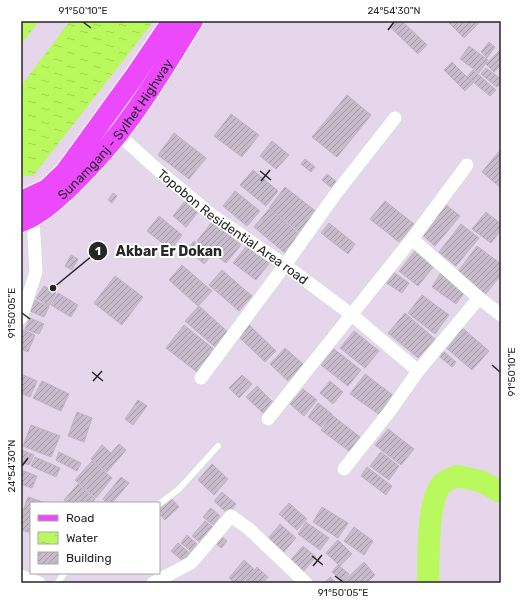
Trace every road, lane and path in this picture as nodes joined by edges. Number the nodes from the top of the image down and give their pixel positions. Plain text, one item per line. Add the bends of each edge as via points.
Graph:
1 (172, 21) edge
2 (193, 21) edge
3 (395, 118) dead end
4 (118, 134) junction
5 (467, 165) dead end
6 (21, 201) edge
7 (27, 220) edge
8 (412, 239) junction
9 (285, 265) junction
10 (479, 298) junction
11 (352, 315) junction
12 (501, 315) edge
13 (21, 318) edge
14 (418, 371) junction
15 (201, 378) dead end
16 (268, 419) dead end
17 (218, 446) dead end
18 (344, 469) dead end
19 (160, 503) edge
20 (64, 574) edge
21 (21, 576) edge
22 (38, 583) edge
23 (57, 583) edge
24 (153, 583) edge
25 (306, 583) edge

1 - 6 main road, Sunamganj - Sylhet Highway via 65,172 47,189
2 - 4 main road, Sunamganj - Sylhet Highway
3 - 9 street via 337,192
4 - 7 main road, Sunamganj - Sylhet Highway via 84,174 57,199
4 - 9 street, Topobon Residential Area road via 212,215
5 - 8 street
7 - 13 street via 36,272
8 - 10 street
8 - 11 street
9 - 11 street, Topobon Residential Area road
9 - 15 street
10 - 12 street
10 - 14 street
11 - 14 street, Topobon Residential Area road
11 - 16 street
14 - 18 street
17 - 19 lane via 178,489
20 - 23 lane
21 - 22 street
24 - 25 street via 191,563 232,516

